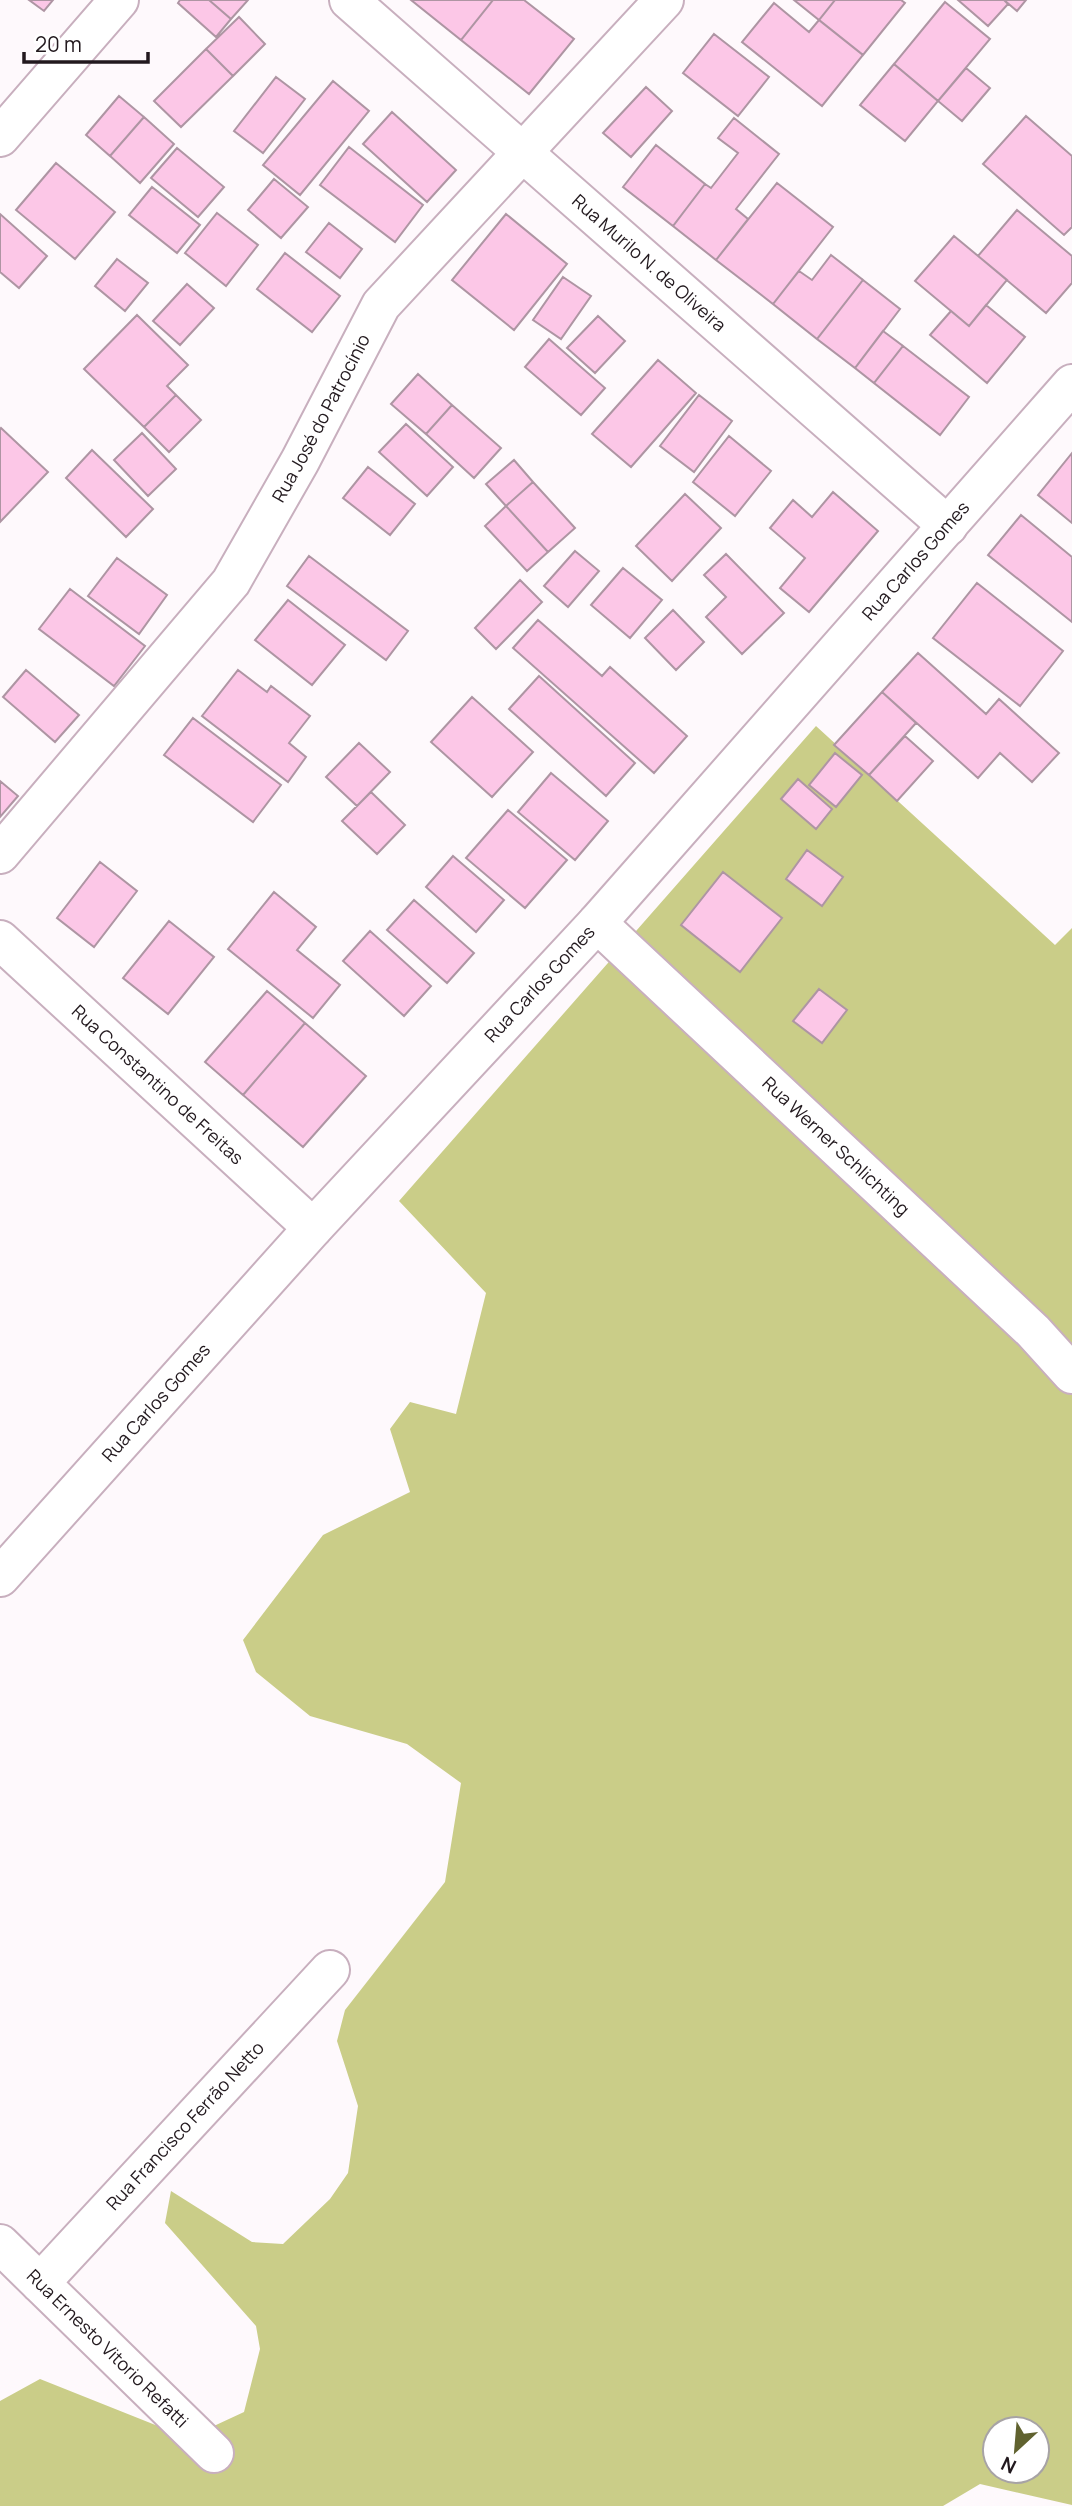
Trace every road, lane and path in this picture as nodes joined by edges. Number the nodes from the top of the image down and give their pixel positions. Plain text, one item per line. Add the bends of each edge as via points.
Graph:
1 (119, 0) edge
2 (349, 0) edge
3 (664, 0) edge
4 (0, 136) edge
5 (522, 150) junction
6 (1072, 384) edge
7 (948, 526) junction
8 (0, 854) edge
9 (597, 923) junction
10 (0, 940) edge
11 (313, 1228) junction
12 (1072, 1374) edge
13 (0, 1577) edge
14 (330, 1970) dead end
15 (0, 2244) edge
16 (40, 2283) junction
17 (214, 2454) dead end

1 - 4 street
2 - 5 street, Rua Murilo N. de Oliveira
3 - 5 street, Rua José do Patrocínio
5 - 7 street, Rua Murilo N. de Oliveira
5 - 8 street, Rua José do Patrocínio via 381,305 231,582
6 - 7 street, Rua Carlos Gomes
7 - 9 street, Rua Carlos Gomes
9 - 11 street, Rua Carlos Gomes
9 - 12 street, Rua Werner Schlichting via 1033,1331
10 - 11 street, Rua Constantino de Freitas
11 - 13 street, Rua Carlos Gomes
14 - 16 street, Rua Francisco Ferrão Netto
15 - 16 street, Rua Ernesto Vitorio Refatti
16 - 17 street, Rua Ernesto Vitorio Refatti

